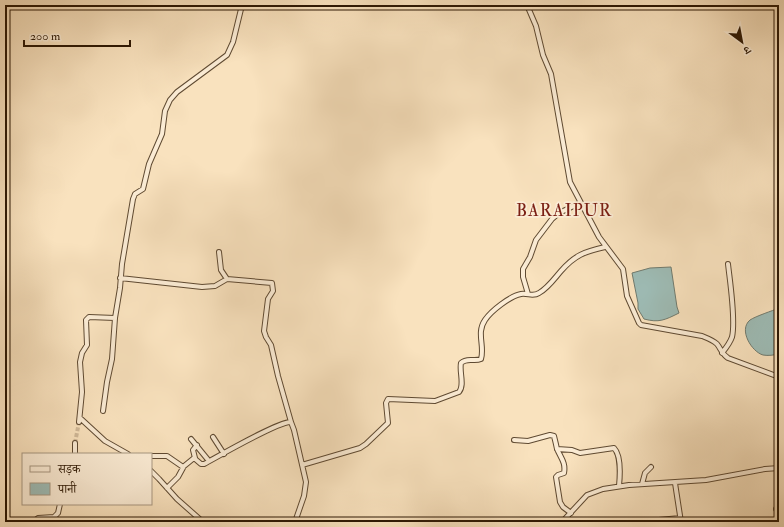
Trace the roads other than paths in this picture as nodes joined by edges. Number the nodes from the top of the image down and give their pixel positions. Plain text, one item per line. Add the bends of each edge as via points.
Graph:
1 (242, 5) edge
2 (526, 5) edge
3 (580, 203) junction
4 (605, 246) junction
5 (219, 252) dead end
6 (728, 264) dead end
7 (120, 278) junction
8 (227, 280) junction
9 (528, 294) junction
10 (114, 318) junction
11 (722, 353) junction
12 (779, 378) edge
13 (103, 411) dead end
14 (292, 424) junction
15 (213, 437) dead end
16 (191, 439) dead end
17 (514, 440) dead end
18 (75, 443) tunnel mouth
19 (197, 445) junction
20 (558, 449) junction
21 (75, 453) edge
22 (126, 453) edge
23 (224, 454) junction
24 (152, 456) edge
25 (195, 458) junction
26 (209, 461) junction
27 (302, 465) junction
28 (184, 466) junction
29 (652, 466) dead end
30 (779, 468) edge
31 (152, 472) edge
32 (675, 483) junction
33 (642, 484) junction
34 (619, 486) junction
35 (167, 488) junction
36 (60, 505) edge
37 (571, 513) junction
38 (681, 520) edge
39 (648, 521) dead end
40 (33, 522) edge
41 (203, 522) edge
42 (295, 522) edge
43 (562, 522) edge

1 - 7 street via 228,55 177,92 167,105 162,134 149,164 143,189 133,196
2 - 3 street via 536,26 551,74 569,179
3 - 4 street
3 - 9 street via 559,213 536,240 523,269
4 - 9 street via 581,254 544,290 536,295
4 - 11 street via 624,272 628,296 641,326 702,336 717,344
5 - 8 street via 221,270
6 - 11 street via 733,331 729,344
7 - 8 street via 202,288 215,286
7 - 10 street
8 - 14 street via 272,284 264,331 271,345
9 - 27 street via 509,300 492,311 485,320 480,333 482,357 461,363 462,389 459,392 436,401 388,400 388,424 363,446
10 - 13 street via 112,359
10 - 22 street via 87,318 87,345 80,362 82,392 79,420 105,441
11 - 12 street via 728,358
14 - 23 street via 287,422
14 - 27 street
15 - 23 street
16 - 19 street
17 - 20 street via 533,440 552,435
18 - 21 street
19 - 25 street via 193,450
19 - 26 street
20 - 34 street via 580,453 615,449 620,474
20 - 37 street via 565,470 556,477 558,495 561,505
23 - 26 street
24 - 28 street via 166,455
25 - 26 street via 202,464
25 - 28 street
27 - 42 street via 306,488
28 - 35 street
29 - 33 street via 644,473
30 - 32 street
31 - 35 street
32 - 33 street
32 - 38 street
33 - 34 street
34 - 37 street via 590,493
35 - 41 street
36 - 40 street via 54,517 38,518
37 - 43 street
38 - 39 street

